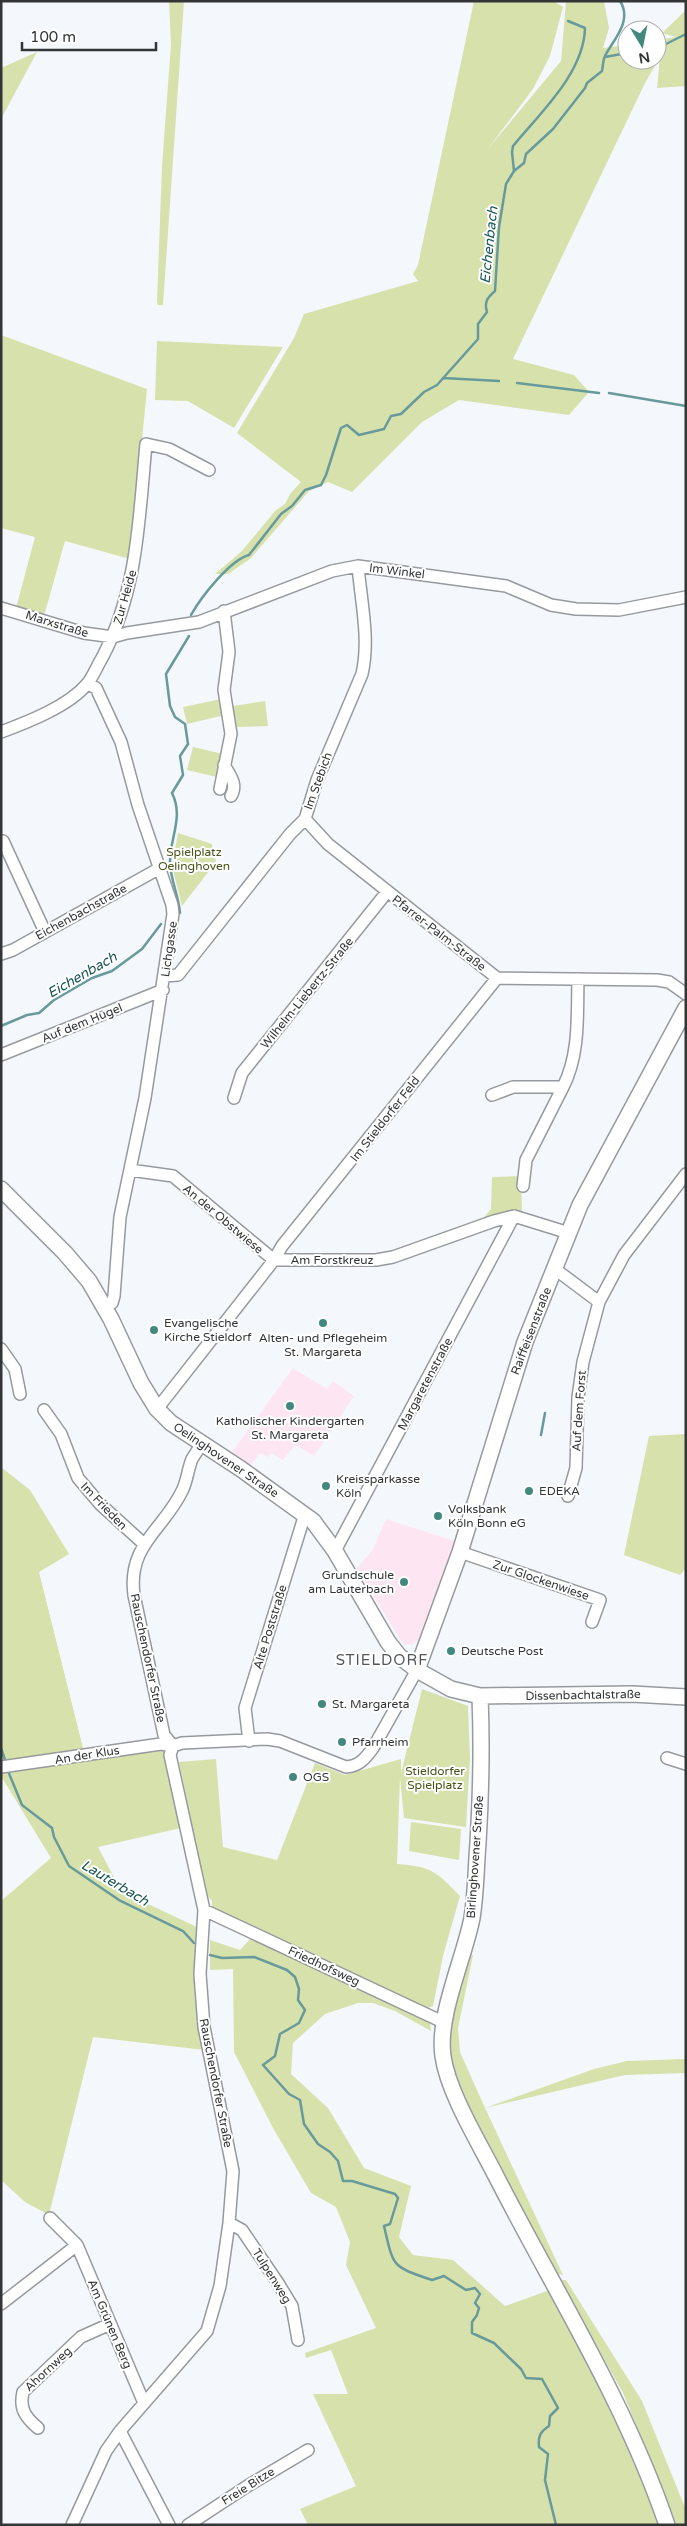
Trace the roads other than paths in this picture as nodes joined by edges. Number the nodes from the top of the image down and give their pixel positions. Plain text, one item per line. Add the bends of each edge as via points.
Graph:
1 (209, 470) dead end
2 (358, 566) junction
3 (686, 597) edge
4 (1, 608) edge
5 (224, 611) junction
6 (113, 637) junction
7 (88, 684) junction
8 (1, 732) edge
9 (224, 765) junction
10 (220, 789) dead end
11 (231, 796) dead end
12 (305, 819) junction
13 (4, 841) dead end
14 (160, 868) junction
15 (387, 892) junction
16 (45, 932) junction
17 (1, 954) edge
18 (165, 976) junction
19 (497, 978) junction
20 (578, 979) junction
21 (163, 990) junction
22 (686, 994) edge
23 (686, 1008) edge
24 (1, 1055) edge
25 (563, 1087) junction
26 (492, 1095) dead end
27 (234, 1098) dead end
28 (130, 1170) junction
29 (686, 1174) edge
30 (523, 1186) dead end
31 (1, 1188) edge
32 (514, 1216) junction
33 (569, 1233) junction
34 (274, 1260) junction
35 (555, 1268) junction
36 (599, 1302) junction
37 (105, 1308) junction
38 (1, 1348) edge
39 (20, 1394) dead end
40 (157, 1409) junction
41 (44, 1410) dead end
42 (203, 1443) junction
43 (568, 1496) dead end
44 (305, 1514) junction
45 (144, 1544) junction
46 (335, 1551) junction
47 (460, 1552) junction
48 (592, 1622) dead end
49 (417, 1670) junction
50 (480, 1696) junction
51 (686, 1697) edge
52 (249, 1741) junction
53 (173, 1746) junction
54 (667, 1758) dead end
55 (686, 1764) edge
56 (1, 1766) edge
57 (204, 1910) junction
58 (444, 2023) junction
59 (50, 2218) dead end
60 (229, 2223) junction
61 (77, 2245) junction
62 (1, 2304) edge
63 (110, 2324) junction
64 (298, 2340) dead end
65 (144, 2403) junction
66 (38, 2428) dead end
67 (120, 2431) junction
68 (308, 2450) dead end
69 (72, 2525) edge
70 (169, 2525) edge
71 (188, 2525) edge
72 (667, 2525) edge

1 - 6 street, Zur Heide via 169,449 146,444 134,570
2 - 3 street, Im Winkel via 506,586 551,605 576,609 619,610
2 - 5 street, Im Winkel via 332,571
2 - 12 street, Im Stebich via 366,642 362,674 316,780
4 - 6 street, Marxstraße via 84,633
5 - 6 street, Im Winkel via 198,622
5 - 9 street via 230,652 224,690 231,734
6 - 7 street, Zur Heide
7 - 8 street, Zur Heide via 75,696 38,717
7 - 14 street, Lichgasse via 96,688 122,742 138,805
9 - 10 street
9 - 11 street via 234,780
12 - 15 street, Pfarrer-Palm-Straße via 328,844
12 - 18 street, Im Stebich via 178,975
13 - 16 street
14 - 16 street, Eichenbachstraße
14 - 18 street, Lichgasse via 173,914
15 - 19 street, Pfarrer-Palm-Straße
15 - 27 street, Wilhelm-Liebertz-Straße via 242,1073
16 - 17 street, Eichenbachstraße
18 - 21 street, Lichgasse
19 - 20 street, Pfarrer-Palm-Straße
19 - 34 street, Im Stieldorfer Feld
20 - 22 street, Pfarrer-Palm-Straße via 657,980 669,982
20 - 25 street via 575,1052 570,1075
21 - 24 street, Auf dem Hügel
21 - 28 street, Lichgasse via 146,1098
23 - 33 main road, Raiffeisenstraße via 594,1176
25 - 26 street via 514,1086
25 - 30 street via 526,1160
28 - 34 street, An der Obstwiese via 173,1176
28 - 37 street, Lichgasse via 120,1217 114,1296 112,1303
29 - 36 street, Auf dem Forst via 624,1254
31 - 37 main road, Oelinghovener Straße via 65,1253 89,1281
32 - 33 street
32 - 34 street, Am Forstkreuz via 393,1257 376,1260
32 - 46 street, Margaretenstraße
33 - 35 main road, Raiffeisenstraße
34 - 40 street, Am Forstkreuz
35 - 36 street
35 - 47 main road, Raiffeisenstraße via 514,1373
36 - 43 street, Auf dem Forst via 583,1362 578,1397 576,1468
37 - 40 main road, Oelinghovener Straße
38 - 39 street via 15,1369
40 - 42 main road, Oelinghovener Straße via 171,1424
41 - 45 street, Im Frieden via 60,1434 78,1478 100,1504
42 - 44 main road, Oelinghovener Straße
42 - 45 street, Rauschendorfer Straße via 192,1460 178,1498
44 - 46 main road, Oelinghovener Straße
44 - 52 street, Alte Poststraße via 245,1708
45 - 53 street, Rauschendorfer Straße via 134,1572 134,1595 164,1735
46 - 49 main road, Oelinghovener Straße via 388,1642 398,1656
47 - 48 street, Zur Glockenwiese via 600,1600
47 - 49 main road, Raiffeisenstraße
49 - 50 main road, Oelinghovener Straße via 451,1689
49 - 52 street, An der Klus via 378,1741 364,1760 354,1766 346,1767 280,1741
50 - 51 main road, Dissenbachtalstraße via 632,1694
50 - 58 main road, Birlinghovener Straße via 474,1904
52 - 53 street, An der Klus
53 - 56 street, An der Klus via 161,1744
53 - 57 street, Rauschendorfer Straße via 170,1755
54 - 55 street
57 - 58 street, Friedhofsweg
57 - 60 street, Rauschendorfer Straße via 200,1974 204,2027 231,2161
58 - 72 main road, Birlinghovener Straße via 442,2046 447,2074 521,2225 589,2346 620,2410
59 - 61 street, Am Grünen Berg
60 - 64 street, Tulpenweg via 242,2230 283,2290 292,2306
60 - 65 street, Rauschendorfer Straße via 220,2286 208,2331
61 - 62 street
61 - 63 street, Am Grünen Berg
63 - 65 street, Am Grünen Berg
63 - 66 street, Ahornweg via 81,2338 23,2392 20,2402 26,2418
65 - 67 street, Rauschendorfer Straße
67 - 69 street, Rauschendorfer Straße via 106,2451
67 - 70 street
68 - 71 street, Freie Bitze

